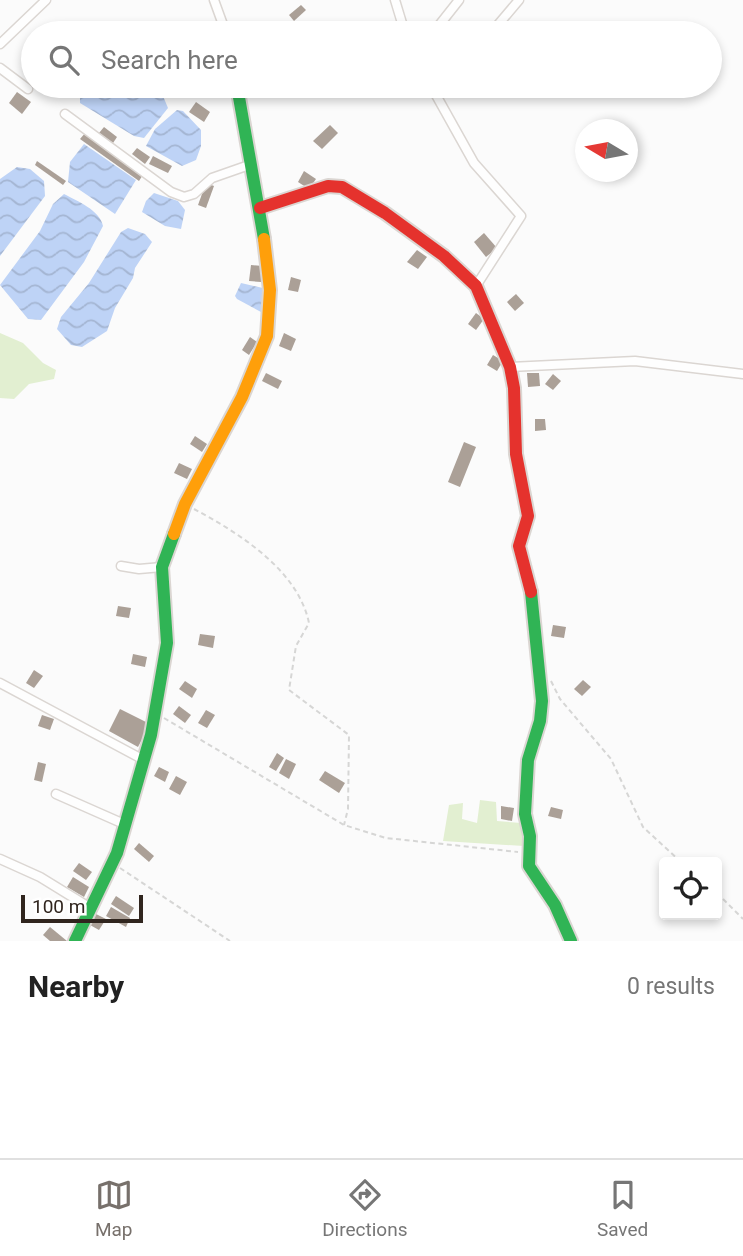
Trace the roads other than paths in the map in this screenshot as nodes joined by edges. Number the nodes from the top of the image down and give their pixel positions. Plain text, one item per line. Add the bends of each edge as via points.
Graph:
1 (46, 0) edge
2 (214, 0) edge
3 (395, 0) edge
4 (459, 0) edge
5 (519, 0) edge
6 (24, 21) edge
7 (222, 21) edge
8 (401, 21) edge
9 (442, 21) edge
10 (501, 21) edge
11 (21, 24) edge
12 (0, 44) edge
13 (0, 68) edge
14 (21, 84) edge
15 (239, 98) edge
16 (440, 98) edge
17 (65, 114) dead end
18 (252, 163) junction
19 (260, 208) junction
20 (477, 286) junction
21 (510, 367) junction
22 (743, 374) edge
23 (121, 566) dead end
24 (162, 567) junction
25 (0, 682) edge
26 (142, 758) junction
27 (56, 794) dead end
28 (124, 824) junction
29 (0, 859) edge
30 (92, 909) junction
31 (75, 941) edge
32 (571, 941) edge

1 - 6 street
2 - 7 street
3 - 8 street
4 - 9 street
5 - 10 street
11 - 12 street
13 - 14 street
15 - 18 street
16 - 20 street via 474,163 522,216
17 - 18 street via 184,197 212,178
18 - 19 street
19 - 20 street via 328,186 342,187 419,237
19 - 24 street via 270,290 267,336 242,397 185,504
20 - 21 street
21 - 22 street via 635,361
21 - 32 street via 516,454 528,516 519,546 530,583 542,701 528,760 525,814 529,866 555,905
23 - 24 street
24 - 26 street via 167,643
25 - 26 street
26 - 28 street
27 - 28 street
28 - 30 street
29 - 30 street
30 - 31 street

